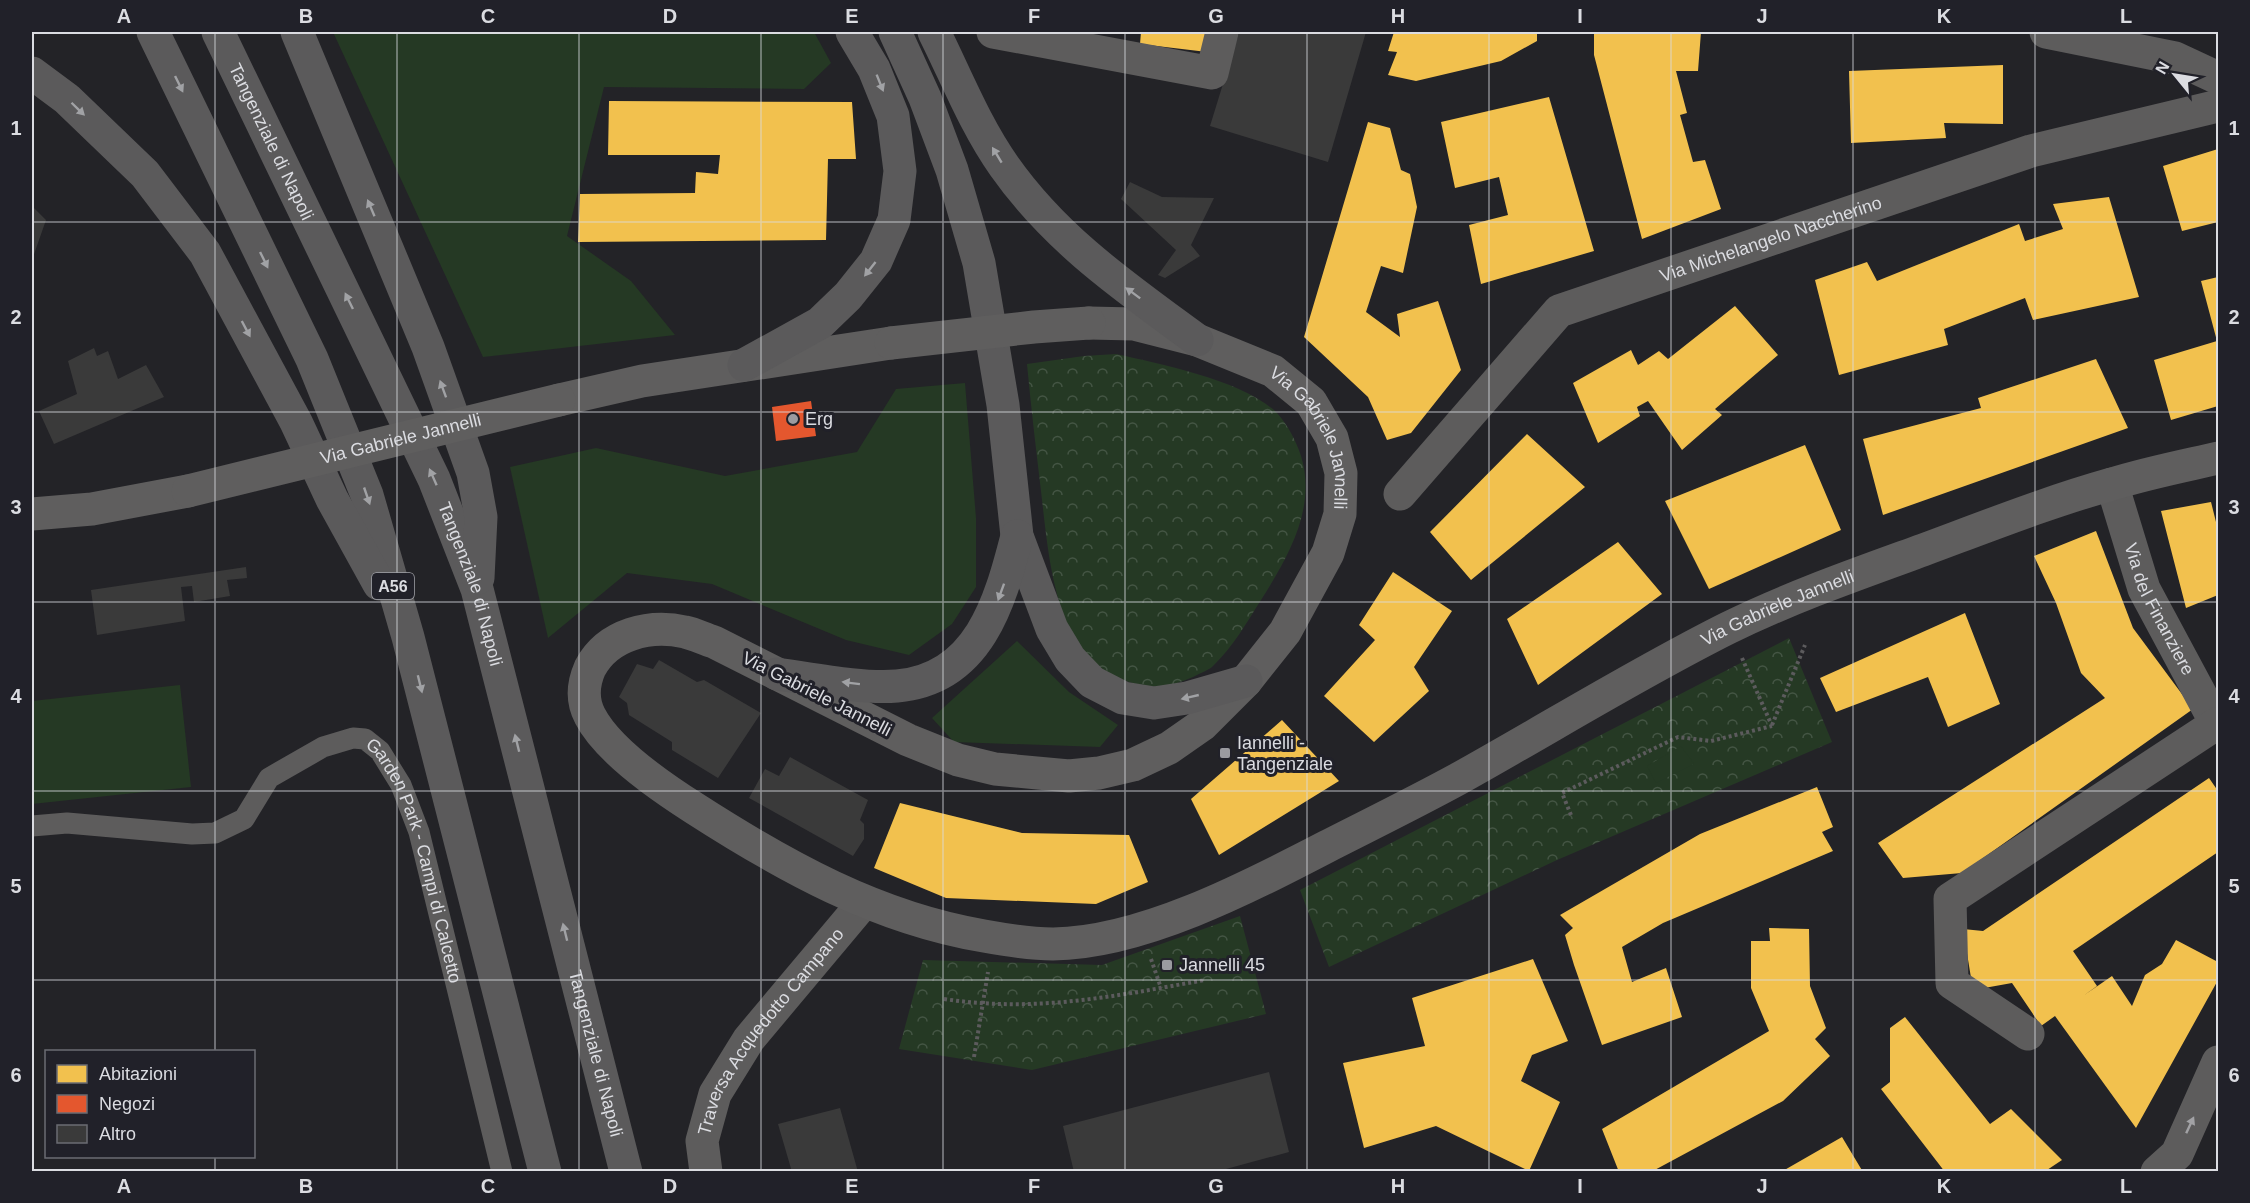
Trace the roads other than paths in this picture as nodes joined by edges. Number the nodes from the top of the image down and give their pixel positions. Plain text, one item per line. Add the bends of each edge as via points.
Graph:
1 (153, 32) edge
2 (218, 32) edge
3 (297, 32) edge
4 (852, 32) edge
5 (895, 32) edge
6 (934, 32) edge
7 (993, 32) edge
8 (1222, 32) edge
9 (2046, 32) edge
10 (32, 73) edge
11 (2218, 78) edge
12 (2218, 106) edge
13 (1197, 340) junction
14 (744, 365) junction
15 (2218, 458) edge
16 (2112, 484) junction
17 (1400, 494) dead end
18 (32, 514) edge
19 (1017, 536) junction
20 (477, 589) junction
21 (408, 637) junction
22 (777, 674) junction
23 (1246, 681) junction
24 (2217, 725) edge
25 (32, 826) edge
26 (864, 902) junction
27 (2028, 1034) dead end
28 (2218, 1062) edge
29 (502, 1172) edge
30 (545, 1172) edge
31 (626, 1172) edge
32 (706, 1172) edge
33 (2157, 1172) edge

1 -> 21 highway, A56 via 312,359 367,495
20 -> 2 highway, Tangenziale di Napoli via 434,479
20 -> 3 highway via 481,517 473,473 428,347
4 -> 14 highway via 874,69 893,116 900,171 894,220 876,261 848,296 820,323
5 - 19 highway via 952,170 979,263 1003,405
13 -> 6 highway via 1067,240 1030,201 981,127
7 - 8 street via 1212,73
9 - 11 street via 2175,58
10 -> 21 highway via 67,99 145,174 205,253
12 - 17 street, Via Michelangelo Naccherino via 2031,151 1559,312
13 - 14 main road, Via Gabriele Jannelli, bridge via 1134,324 1089,323 891,343
13 - 23 main road, Via Gabriele Jannelli via 1273,371 1311,402 1332,438 1341,473 1340,514 1328,554 1285,632
14 - 18 main road, Via Gabriele Jannelli, bridge via 642,381 188,491 92,509
15 - 16 main road, Via Gabriele Jannelli
16 - 24 street, Via del Finanziere via 2144,589
16 - 26 main road, Via Gabriele Jannelli via 1823,586 1729,628 1454,781 1252,885 1180,915 1109,938 1054,944 948,930
19 -> 22 highway via 1003,589 989,622 973,647 947,668 923,681 897,686
23 -> 19 highway via 1154,703 1123,698 1092,682 1070,659 1052,629
31 -> 20 highway, Tangenziale di Napoli
21 -> 30 highway, A56
22 - 23 main road, Via Gabriele Jannelli via 908,740 958,760 995,769 1069,776 1133,765 1169,748 1202,725
22 - 26 main road, Via Gabriele Jannelli via 714,642 663,629 638,632 615,641 596,658 585,678 584,695 587,712 598,728 624,756 668,791 797,871
24 - 27 street via 1950,899 1952,983
25 - 29 lane, Garden Park - Campi di Calcetto via 67,823 215,833 244,819 269,778 323,747 353,738 365,739 380,751 400,785 419,832
26 - 32 street, Traversa Acquedotto Campano via 749,1039 715,1094 702,1141
33 -> 28 street via 2176,1154

